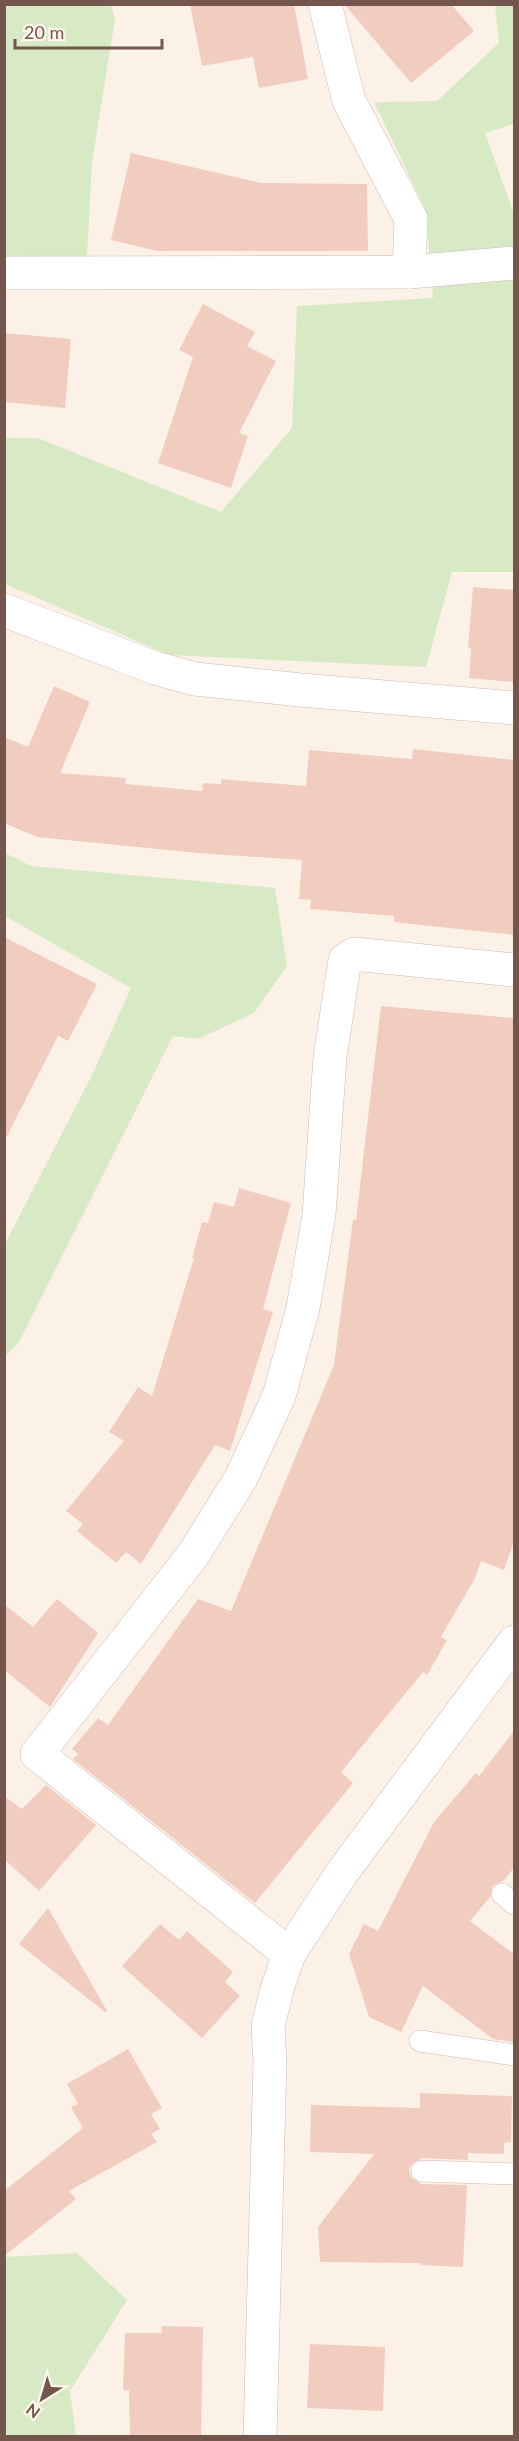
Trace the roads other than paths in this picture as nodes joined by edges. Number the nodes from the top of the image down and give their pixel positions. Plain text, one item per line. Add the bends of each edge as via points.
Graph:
1 (325, 4) edge
2 (514, 263) edge
3 (410, 272) junction
4 (4, 273) edge
5 (4, 610) edge
6 (514, 708) edge
7 (514, 970) edge
8 (514, 1642) edge
9 (289, 1954) junction
10 (420, 2041) dead end
11 (514, 2055) edge
12 (422, 2171) dead end
13 (514, 2174) edge
14 (260, 2436) edge

1 - 3 street via 349,101 411,219
2 - 3 street
3 - 4 street
5 - 6 street via 155,668 195,679
7 - 9 street via 354,954 345,960 330,1057 319,1215 303,1308 279,1396 241,1478 193,1555 37,1754
8 - 9 street via 341,1874
9 - 14 street via 268,2026
10 - 11 lane
12 - 13 lane

